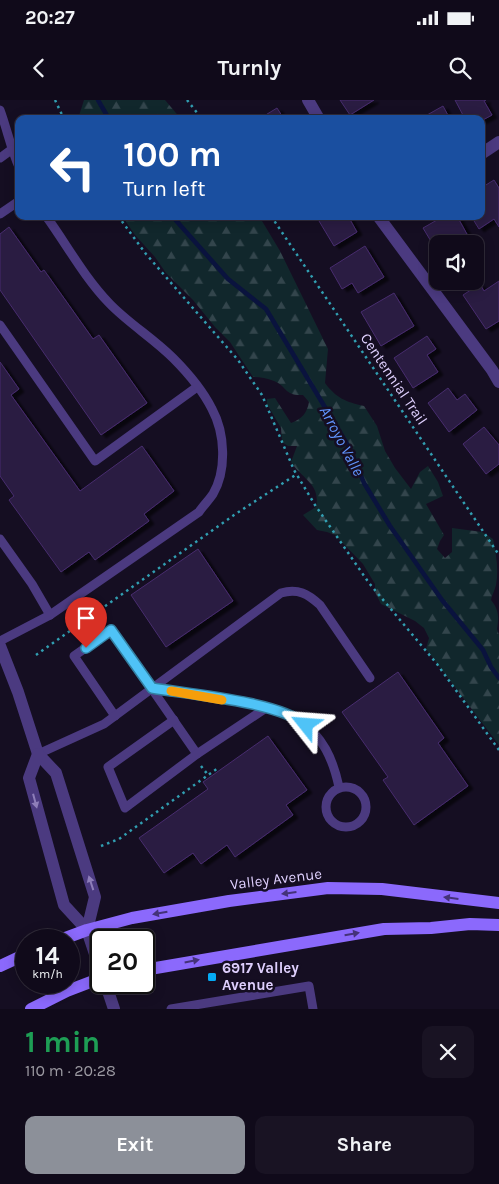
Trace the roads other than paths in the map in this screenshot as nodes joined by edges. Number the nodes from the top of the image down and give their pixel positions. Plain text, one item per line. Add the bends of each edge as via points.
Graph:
1 (308, 100) edge
2 (0, 110) edge
3 (317, 115) edge
4 (499, 142) edge
5 (11, 150) junction
6 (485, 151) edge
7 (0, 158) edge
8 (15, 158) edge
9 (15, 204) edge
10 (0, 214) edge
11 (49, 220) edge
12 (384, 220) edge
13 (0, 325) edge
14 (495, 367) edge
15 (499, 382) edge
16 (197, 387) junction
17 (0, 540) edge
18 (50, 614) junction
19 (0, 641) edge
20 (0, 646) edge
21 (370, 678) dead end
22 (152, 688) junction
23 (266, 708) junction
24 (115, 716) junction
25 (174, 720) junction
26 (38, 754) junction
27 (197, 754) junction
28 (339, 788) junction
29 (499, 903) edge
30 (499, 925) edge
31 (87, 930) junction
32 (80, 933) edge
33 (90, 939) edge
34 (15, 959) edge
35 (0, 966) edge
36 (155, 968) edge
37 (90, 982) edge
38 (109, 994) edge
39 (31, 1009) edge
40 (114, 1009) edge
41 (171, 1009) edge
42 (313, 1009) edge

1 - 3 street
2 - 5 lane
4 - 6 street
5 - 7 lane
5 - 8 lane
9 - 10 lane
11 - 16 lane via 86,276 110,303 173,358
12 - 14 street
13 - 16 lane via 95,461
14 - 15 street
16 - 18 lane via 212,409 223,453 221,476 213,494 199,512
17 - 18 lane
18 - 19 lane
20 - 26 street
21 - 22 lane via 320,605 310,596 290,590 281,593
22 - 23 lane
22 - 24 lane
22 - 24 lane via 111,630 74,656
22 - 25 lane
23 - 27 lane
23 - 28 lane via 298,718 314,732 327,748
24 - 26 lane
25 - 27 lane
25 - 27 lane via 108,767 125,808
31 -> 26 street via 95,897 56,773
26 -> 31 street via 29,778 64,905
28 - 28 lane via 327,798 326,813 336,824 351,827 364,817 365,800 354,788
29 -> 31 main road, Valley Avenue via 382,890 328,888 229,900
36 -> 30 main road via 384,929
31 - 32 main road, Valley Avenue
31 - 33 street
34 - 35 main road
37 - 39 main road
38 - 40 street
41 - 42 lane via 309,986

